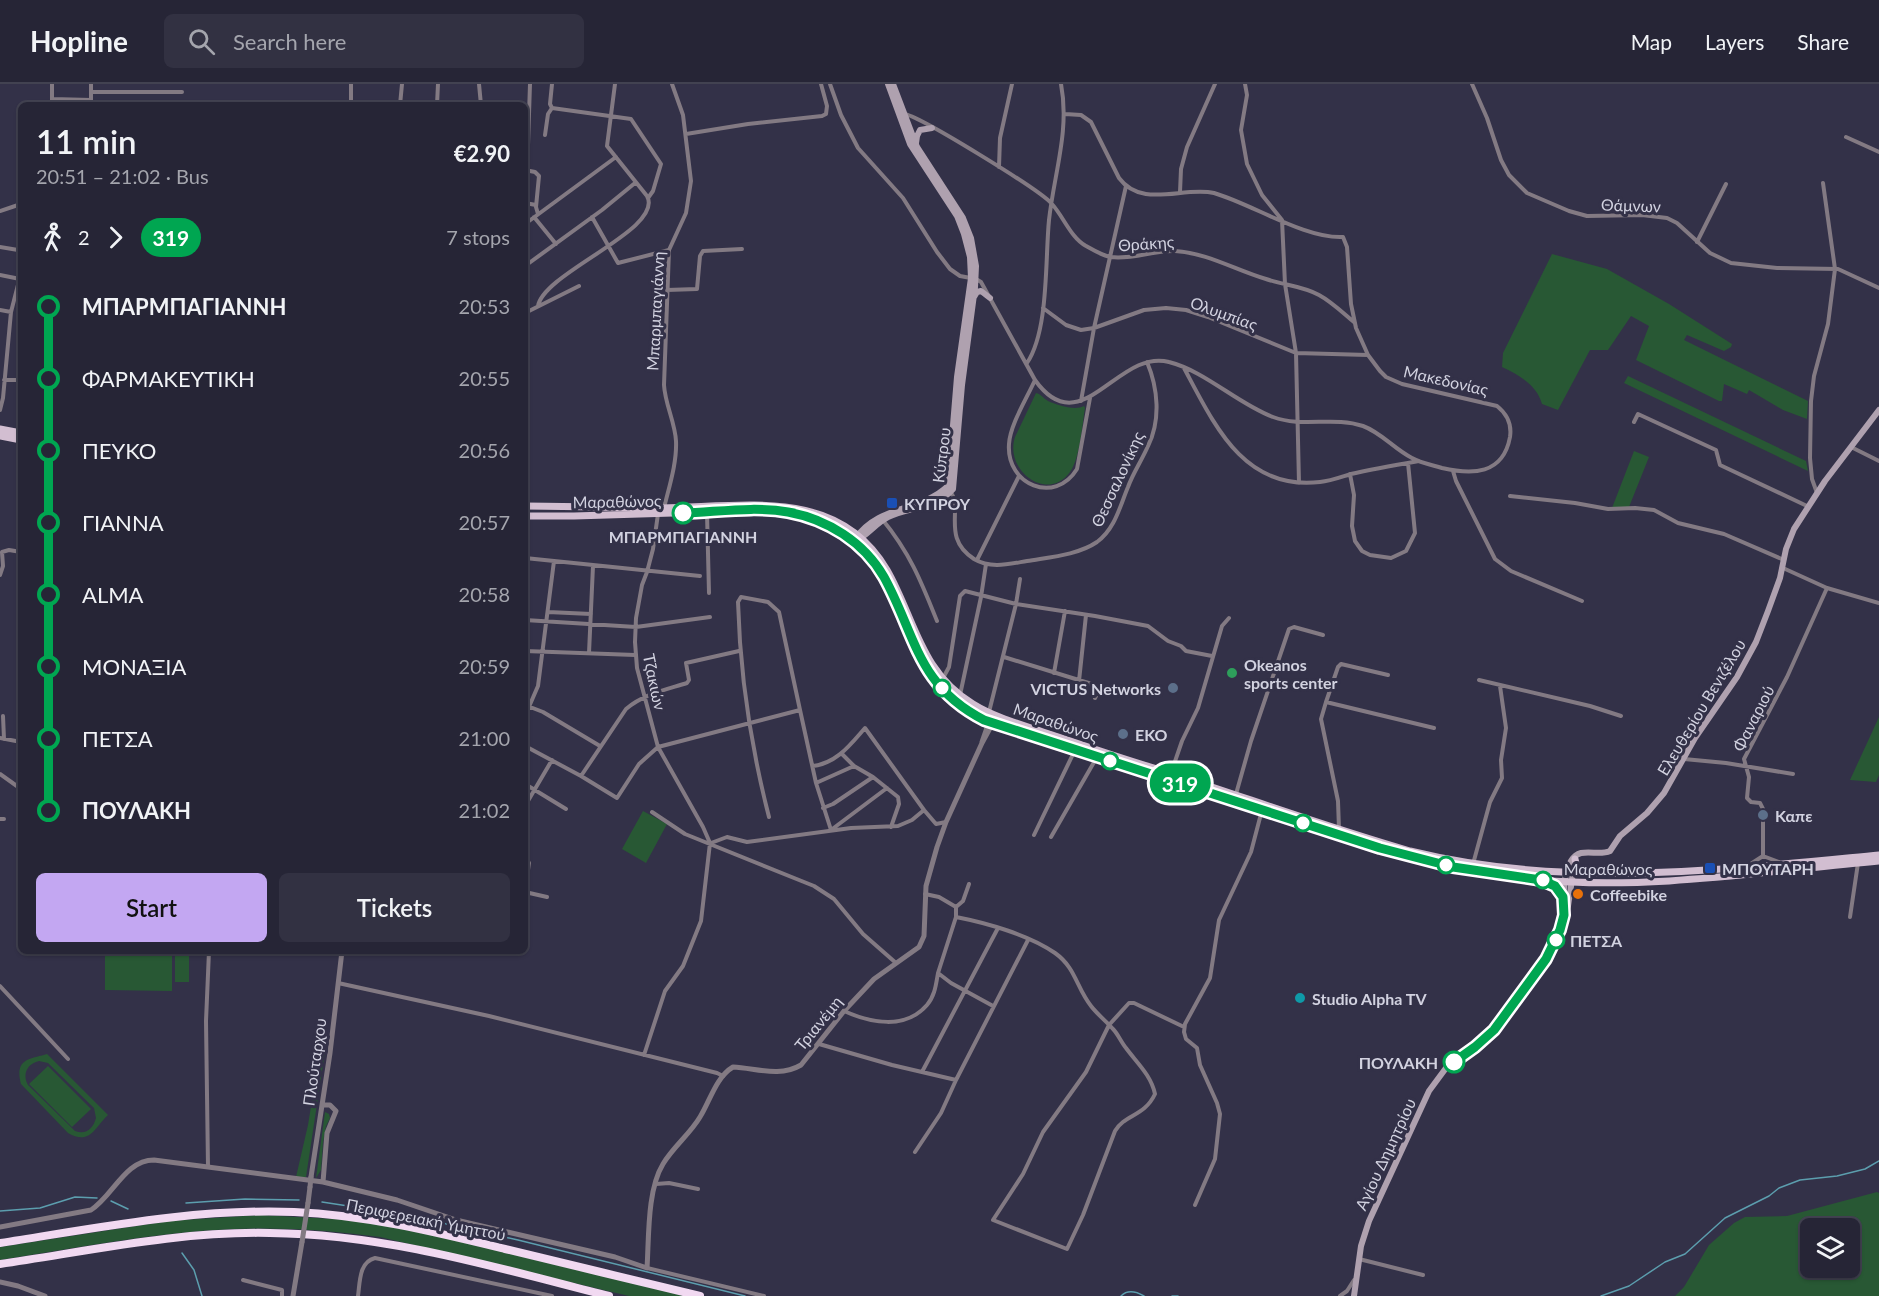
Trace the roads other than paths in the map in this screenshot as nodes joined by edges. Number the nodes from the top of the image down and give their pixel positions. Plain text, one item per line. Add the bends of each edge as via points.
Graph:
1 (52, 84) edge
2 (91, 84) edge
3 (351, 84) edge
4 (402, 84) edge
5 (438, 84) edge
6 (479, 84) edge
7 (530, 84) edge
8 (552, 84) edge
9 (613, 84) edge
10 (672, 84) edge
11 (821, 84) edge
12 (830, 84) edge
13 (888, 84) edge
14 (893, 84) edge
15 (1012, 84) edge
16 (1061, 84) edge
17 (1215, 84) edge
18 (1245, 84) edge
19 (1472, 84) edge
20 (91, 92) junction
21 (182, 92) dead end
22 (52, 99) joint
23 (81, 102) edge
24 (91, 102) edge
25 (351, 102) edge
26 (400, 102) edge
27 (437, 102) edge
28 (481, 102) edge
29 (552, 108) junction
30 (528, 114) edge
31 (1065, 114) junction
32 (902, 115) junction
33 (610, 116) junction
34 (932, 128) junction
35 (686, 134) junction
36 (545, 135) dead end
37 (1846, 137) dead end
38 (917, 147) junction
39 (1879, 152) edge
40 (616, 157) junction
41 (999, 167) junction
42 (528, 171) edge
43 (635, 183) junction
44 (1823, 183) dead end
45 (1726, 184) dead end
46 (1126, 186) junction
47 (1180, 192) junction
48 (649, 199) junction
49 (1051, 202) junction
50 (528, 204) edge
51 (18, 205) edge
52 (536, 205) junction
53 (0, 211) edge
54 (536, 216) junction
55 (592, 217) junction
56 (1282, 220) junction
57 (528, 222) edge
58 (1697, 242) junction
59 (556, 244) junction
60 (608, 245) junction
61 (0, 246) edge
62 (742, 249) dead end
63 (18, 250) edge
64 (669, 250) junction
65 (1111, 257) junction
66 (528, 264) edge
67 (1835, 269) junction
68 (0, 275) edge
69 (18, 279) edge
70 (973, 279) junction
71 (1285, 284) junction
72 (18, 286) edge
73 (579, 286) dead end
74 (1879, 288) edge
75 (667, 290) junction
76 (974, 297) junction
77 (990, 298) junction
78 (538, 306) junction
79 (1043, 308) junction
80 (0, 310) edge
81 (528, 311) edge
82 (11, 312) junction
83 (1355, 323) junction
84 (1094, 328) junction
85 (1296, 353) junction
86 (1368, 355) junction
87 (1146, 362) junction
88 (1027, 363) junction
89 (1184, 368) junction
90 (4, 380) junction
91 (18, 380) edge
92 (1035, 380) junction
93 (1090, 398) junction
94 (1081, 401) junction
95 (0, 410) edge
96 (1879, 410) edge
97 (1634, 422) dead end
98 (1298, 423) junction
99 (0, 429) edge
100 (18, 432) edge
101 (0, 436) edge
102 (18, 439) edge
103 (1851, 446) junction
104 (1420, 461) junction
105 (1879, 461) edge
106 (1408, 463) junction
107 (1454, 471) junction
108 (1350, 474) junction
109 (1019, 476) junction
110 (1299, 483) junction
111 (949, 490) junction
112 (1817, 493) junction
113 (1510, 496) dead end
114 (528, 506) edge
115 (1807, 506) junction
116 (592, 507) junction
117 (664, 508) junction
118 (707, 513) junction
119 (528, 514) edge
120 (528, 514) edge
121 (658, 514) junction
122 (881, 518) junction
123 (857, 539) junction
124 (18, 552) edge
125 (528, 558) edge
126 (977, 560) junction
127 (1784, 560) junction
128 (554, 561) junction
129 (986, 564) junction
130 (593, 566) junction
131 (1783, 568) junction
132 (647, 572) junction
133 (0, 575) edge
134 (700, 576) dead end
135 (1020, 579) dead end
136 (1827, 588) junction
137 (709, 593) dead end
138 (981, 597) junction
139 (1582, 601) dead end
140 (1879, 603) edge
141 (1016, 604) junction
142 (548, 612) junction
143 (1065, 612) junction
144 (591, 614) junction
145 (1086, 615) junction
146 (710, 617) dead end
147 (1229, 618) dead end
148 (528, 620) edge
149 (937, 621) dead end
150 (547, 622) junction
151 (590, 624) junction
152 (636, 627) junction
153 (1323, 635) dead end
154 (528, 651) edge
155 (739, 651) junction
156 (544, 652) junction
157 (589, 653) junction
158 (635, 655) junction
159 (1212, 656) junction
160 (1004, 657) junction
161 (1054, 673) junction
162 (1388, 675) dead end
163 (942, 680) junction
164 (1079, 681) junction
165 (1479, 681) dead end
166 (1500, 686) junction
167 (644, 696) junction
168 (960, 696) junction
169 (1095, 698) dead end
170 (1326, 702) junction
171 (528, 704) edge
172 (528, 706) edge
173 (800, 710) junction
174 (3, 716) dead end
175 (1621, 716) dead end
176 (992, 717) junction
177 (750, 725) junction
178 (1434, 728) dead end
179 (2, 738) edge
180 (18, 741) edge
181 (600, 746) junction
182 (658, 747) junction
183 (528, 748) edge
184 (1075, 750) junction
185 (842, 754) junction
186 (1097, 757) junction
187 (1684, 759) junction
188 (552, 760) junction
189 (813, 766) junction
190 (854, 766) junction
191 (1745, 766) junction
192 (1170, 773) junction
193 (0, 774) edge
194 (1793, 774) dead end
195 (580, 776) junction
196 (873, 777) junction
197 (816, 783) junction
198 (528, 786) edge
199 (18, 787) edge
200 (887, 788) junction
201 (535, 790) junction
202 (1236, 795) junction
203 (528, 801) edge
204 (823, 808) junction
205 (566, 809) dead end
206 (924, 810) junction
207 (1262, 810) junction
208 (652, 812) dead end
209 (769, 817) dead end
210 (946, 822) junction
211 (891, 827) junction
212 (1339, 829) junction
213 (831, 830) junction
214 (1034, 836) dead end
215 (1051, 837) dead end
216 (710, 843) junction
217 (1763, 855) junction
218 (1879, 855) edge
219 (1577, 856) junction
220 (1879, 861) edge
221 (1858, 862) junction
222 (1785, 864) junction
223 (1473, 865) junction
224 (1742, 868) junction
225 (1570, 872) junction
226 (1584, 873) junction
227 (1541, 880) junction
228 (1569, 882) junction
229 (969, 884) dead end
230 (528, 892) edge
231 (925, 894) junction
232 (547, 897) dead end
233 (1564, 902) junction
234 (956, 907) junction
235 (1564, 915) junction
236 (956, 917) junction
237 (1850, 917) dead end
238 (998, 928) junction
239 (1028, 940) junction
240 (208, 954) edge
241 (342, 954) edge
242 (896, 964) junction
243 (938, 974) junction
244 (338, 983) junction
245 (0, 986) edge
246 (964, 990) junction
247 (993, 1005) junction
248 (844, 1011) junction
249 (1109, 1024) junction
250 (1184, 1028) junction
251 (819, 1044) junction
252 (644, 1055) junction
253 (68, 1059) dead end
254 (922, 1072) junction
255 (723, 1076) junction
256 (956, 1080) junction
257 (322, 1105) junction
258 (915, 1152) dead end
259 (208, 1167) junction
260 (323, 1182) junction
261 (656, 1184) junction
262 (698, 1189) dead end
263 (1195, 1205) dead end
264 (0, 1227) edge
265 (0, 1243) edge
266 (1359, 1258) junction
267 (0, 1264) edge
268 (647, 1268) junction
269 (1357, 1274) junction
270 (1423, 1275) dead end
271 (243, 1280) dead end
272 (0, 1282) edge
273 (45, 1296) edge
274 (282, 1296) edge
275 (292, 1296) edge
276 (358, 1296) edge
277 (552, 1296) edge
278 (609, 1296) edge
279 (700, 1296) edge
280 (764, 1296) edge
281 (1343, 1296) edge
282 (1354, 1296) edge

1 - 22 street
2 - 20 street
3 - 25 street
4 - 26 street
5 - 27 street
6 - 28 street
7 - 30 street
8 - 29 street
9 - 33 street
10 - 35 street, Μπαρμπαγιάννη
11 - 35 street via 827,108 822,116
12 - 70 street via 858,148 903,198 950,269
13 - 32 main road, Κύπρου
14 - 32 main road, Κύπρου
15 - 41 street via 1000,138
16 - 31 street
17 - 47 street via 1187,147
18 - 56 street via 1241,130 1247,164 1262,195
19 - 58 street, Θάμνων via 1501,160 1527,193 1587,216 1667,218
20 - 21 street
20 - 24 street
22 - 23 street
29 - 33 street
29 - 36 street
31 - 46 street via 1081,115 1091,122
31 - 49 street
32 - 34 street, Θράκης
32 - 38 main road, Κύπρου
32 - 70 main road, Κύπρου via 912,148 961,225
33 - 40 street via 607,146
33 - 48 street via 631,119 660,161
34 - 38 main road via 918,133
34 - 41 street, Θράκης
35 - 64 street, Μπαρμπαγιάννη via 690,195
37 - 39 street
38 - 70 main road, Κύπρου via 963,218 972,243
40 - 43 street
40 - 54 street
41 - 49 street, Θράκης
42 - 52 street via 539,176
43 - 48 street
43 - 55 street
44 - 67 street
45 - 58 street
46 - 47 street, Μακεδονίας via 1148,195
46 - 65 street
47 - 56 street, Μακεδονίας via 1214,193
48 - 60 street via 648,210 633,229
49 - 65 street, Θράκης via 1083,245
49 - 79 street
50 - 52 street
51 - 53 street
52 - 54 street
54 - 57 street
54 - 59 street
55 - 59 street
55 - 60 street
56 - 71 street
56 - 83 street, Μακεδονίας via 1321,235 1343,237
58 - 67 street, Θάμνων via 1713,255 1734,263
59 - 66 street
60 - 64 street via 618,263
60 - 78 street via 554,286
61 - 63 street
62 - 75 street via 703,251 699,256 697,290
64 - 75 street, Μπαρμπαγιάννη
65 - 71 street, Θράκης via 1156,251 1196,254
65 - 84 street
67 - 74 street, Θάμνων
67 - 112 street via 1811,401 1810,458
68 - 69 street
70 - 76 main road, Κύπρου
70 - 77 street via 981,282
70 - 111 main road, Κύπρου via 957,377
71 - 83 street, Θράκης via 1318,294
71 - 85 street
72 - 82 street
73 - 78 street
75 - 117 street, Μπαρμπαγιάννη via 664,385 676,448
76 - 77 main road via 981,291
76 - 111 main road, Κύπρου via 954,484
77 - 88 street
78 - 81 street
79 - 84 street, Ολυμπίας via 1072,328
79 - 88 street via 1035,352
80 - 82 street
82 - 90 street
83 - 86 street, Μακεδονίας
84 - 85 street, Ολυμπίας via 1144,310 1175,309 1198,313
84 - 94 street
85 - 86 street, Ολυμπίας
85 - 98 street
86 - 107 street, Μακεδονίας via 1380,371 1396,381 1490,403 1504,412 1510,437 1500,459 1484,471
87 - 89 street, Μακεδονίας via 1162,360
87 - 93 street
87 - 129 street, Θεσσαλονίκης via 1156,398 1153,433 1108,532 1096,543 1076,551 1014,563
88 - 92 street
89 - 98 street, Μακεδονίας via 1264,413
89 - 110 street via 1210,414 1243,458 1273,478
90 - 91 street
90 - 95 street
92 - 94 street via 1054,399
92 - 109 street via 1009,442 1010,458
93 - 94 street
93 - 109 street via 1080,458 1073,475 1061,484 1044,488
96 - 103 main road, Ελευθερίου Βενιζέλου
97 - 115 street via 1638,414 1716,450 1720,465
98 - 104 street, Μακεδονίας via 1341,421 1362,426
98 - 110 street
99 - 100 main road
101 - 102 main road
103 - 105 street
103 - 112 main road, Ελευθερίου Βενιζέλου
104 - 106 street
104 - 107 street, Μακεδονίας
106 - 108 street
106 - 108 street via 1416,533 1406,551 1391,558 1367,554 1355,541
107 - 139 street via 1495,559 1511,572
108 - 110 street
109 - 126 street
111 - 122 main road, Κύπρου
111 - 126 street, Θεσσαλονίκης via 954,498 958,541
112 - 115 main road, Ελευθερίου Βενιζέλου
113 - 127 street via 1608,509 1654,510 1678,523 1724,534
114 - 116 main road, Μαραθώνος
115 - 127 main road, Ελευθερίου Βενιζέλου
116 - 117 main road, Μαραθώνος
116 - 119 main road
117 - 123 main road, Μαραθώνος via 789,506 826,516
118 - 121 main road, Μαραθώνος
118 - 123 main road, Μαραθώνος via 769,510 794,514
118 - 137 street
120 - 121 main road, Μαραθώνος
121 - 132 street, Τζακιών
122 - 123 main road, Κύπρου
122 - 149 street via 910,558
123 - 163 main road, Μαραθώνος via 877,555 887,571 922,650
123 - 176 main road, Μαραθώνος via 883,577 931,675 960,704
124 - 133 street via 4,551
125 - 128 street
126 - 129 street, Θεσσαλονίκης
127 - 131 main road, Ελευθερίου Βενιζέλου
128 - 130 street
128 - 142 street
129 - 138 street
130 - 132 street
130 - 144 street
131 - 136 street
131 - 187 main road, Ελευθερίου Βενιζέλου via 1751,653
132 - 134 street
132 - 152 street, Τζακιών
135 - 141 street
136 - 140 street
136 - 191 street, Φαναριού via 1787,678 1744,759
138 - 141 street
138 - 163 street via 962,593 949,667
138 - 168 street
141 - 143 street
141 - 160 street
142 - 144 street
142 - 150 street
143 - 145 street
143 - 161 street
144 - 151 street
145 - 159 street via 1152,628 1188,652
145 - 164 street
146 - 152 street
147 - 159 street via 1222,626
148 - 150 street
150 - 151 street
150 - 156 street
151 - 152 street
151 - 157 street
152 - 158 street, Τζακιών
153 - 202 street via 1289,629
154 - 156 street
155 - 167 street via 686,663 687,683
155 - 173 street via 739,599 768,602 779,614
155 - 177 street
156 - 157 street
156 - 171 street via 538,687
157 - 158 street
158 - 167 street, Τζακιών
159 - 192 street via 1198,708
160 - 161 street
160 - 176 street
161 - 164 street
162 - 170 street via 1341,664
163 - 168 main road, Μαραθώνος
164 - 169 street via 1098,687
165 - 166 street
166 - 175 street
166 - 223 street via 1506,728 1501,760 1503,778 1490,802
167 - 181 street via 626,709
167 - 182 street, Τζακιών
168 - 176 main road, Μαραθώνος
170 - 178 street
170 - 212 street via 1321,720 1338,801
172 - 181 street
173 - 177 street
173 - 189 street
174 - 179 street
176 - 184 main road, Μαραθώνος
176 - 192 main road, Μαραθώνος
176 - 210 street, Τριανέμη
177 - 182 street
177 - 209 street
179 - 180 street
181 - 195 street
182 - 195 street via 639,764 616,798
182 - 216 street, Τζακιών
183 - 188 street
184 - 186 main road, Μαραθώνος
184 - 214 street
185 - 189 street
185 - 190 street
185 - 206 street via 865,728
186 - 207 main road, Μαραθώνος
186 - 215 street
187 - 191 street
187 - 219 main road, Ελευθερίου Βενιζέλου via 1661,798 1620,836 1612,850
188 - 195 street
188 - 201 street
189 - 197 street
190 - 196 street
190 - 197 street
191 - 194 street
191 - 217 street, Φαναριού via 1749,777 1747,798 1760,803 1763,809
192 - 202 main road, Μαραθώνος
193 - 199 street
196 - 200 street
196 - 204 street
197 - 204 street
198 - 201 street
200 - 211 street via 899,801
200 - 213 street
201 - 203 street
201 - 205 street
202 - 212 main road, Μαραθώνος
204 - 213 street
206 - 210 street via 936,824
206 - 211 street via 906,823
207 - 227 main road, Μαραθώνος via 1416,858
207 - 250 street via 1251,852 1219,920 1210,978
208 - 216 street via 685,834
210 - 231 street, Τριανέμη
211 - 213 street
212 - 223 main road, Μαραθώνος
213 - 216 street via 747,842 727,837
216 - 242 street via 826,893
216 - 252 street via 701,921 683,966 665,991
217 - 222 street
217 - 224 street
218 - 222 main road, Μαραθώνος
219 - 225 main road
219 - 226 main road via 1578,869
220 - 221 main road, Μαραθώνος
221 - 228 main road, Μαραθώνος via 1656,882
221 - 237 street
222 - 224 main road, Μαραθώνος
223 - 225 main road, Μαραθώνος
224 - 226 main road, Μαραθώνος
225 - 226 main road, Μαραθώνος
225 - 228 main road
227 - 228 main road, Μαραθώνος
227 - 233 main road via 1557,887
228 - 233 main road
228 - 235 main road
229 - 234 street via 963,901
230 - 232 street
231 - 234 street
231 - 242 street, Τριανέμη via 924,936 919,947
233 - 235 main road
234 - 236 street
235 - 266 main road, Αγίου Δημητρίου via 1546,959 1494,1030 1446,1068 1434,1083 1369,1221
236 - 238 street
236 - 243 street
238 - 239 street
238 - 246 street
239 - 247 street
239 - 249 street via 1066,961 1090,1005
240 - 259 street
241 - 244 street, Πλούταρχου
242 - 248 street, Τριανέμη via 874,979
243 - 246 street
243 - 248 street via 927,1005 908,1018 886,1023
244 - 252 street
244 - 257 street, Πλούταρχου
245 - 253 street
246 - 247 street
246 - 254 street
247 - 256 street
248 - 251 street, Τριανέμη
249 - 249 street via 1086,1072 1043,1132 1023,1174 993,1220 1068,1249 1115,1131 1149,1105 1155,1094 1149,1077
249 - 250 street via 1131,1003
250 - 263 street via 1186,1039 1197,1048 1220,1114 1215,1159
251 - 254 street
251 - 255 street, Τριανέμη via 792,1071 733,1067
252 - 255 street
254 - 256 street
255 - 261 street via 699,1118 662,1165
256 - 258 street via 941,1113
257 - 260 street via 330,1105 336,1111 327,1133
257 - 275 street, Πλούταρχου, bridge
259 - 260 street
259 - 264 street via 143,1162 91,1210
260 - 268 street
261 - 262 street
261 - 268 street
265 - 279 highway, Περιφερειακή Υμηττού via 188,1216 259,1212 331,1214 433,1232
266 - 269 main road, Αγίου Δημητρίου
266 - 270 street
267 - 278 highway, Περιφερειακή Υμηττού via 185,1237 291,1233 397,1245
268 - 280 street
269 - 281 street
269 - 282 main road, Αγίου Δημητρίου
271 - 274 street via 282,1290
272 - 273 street
276 - 277 street via 363,1268 375,1258

